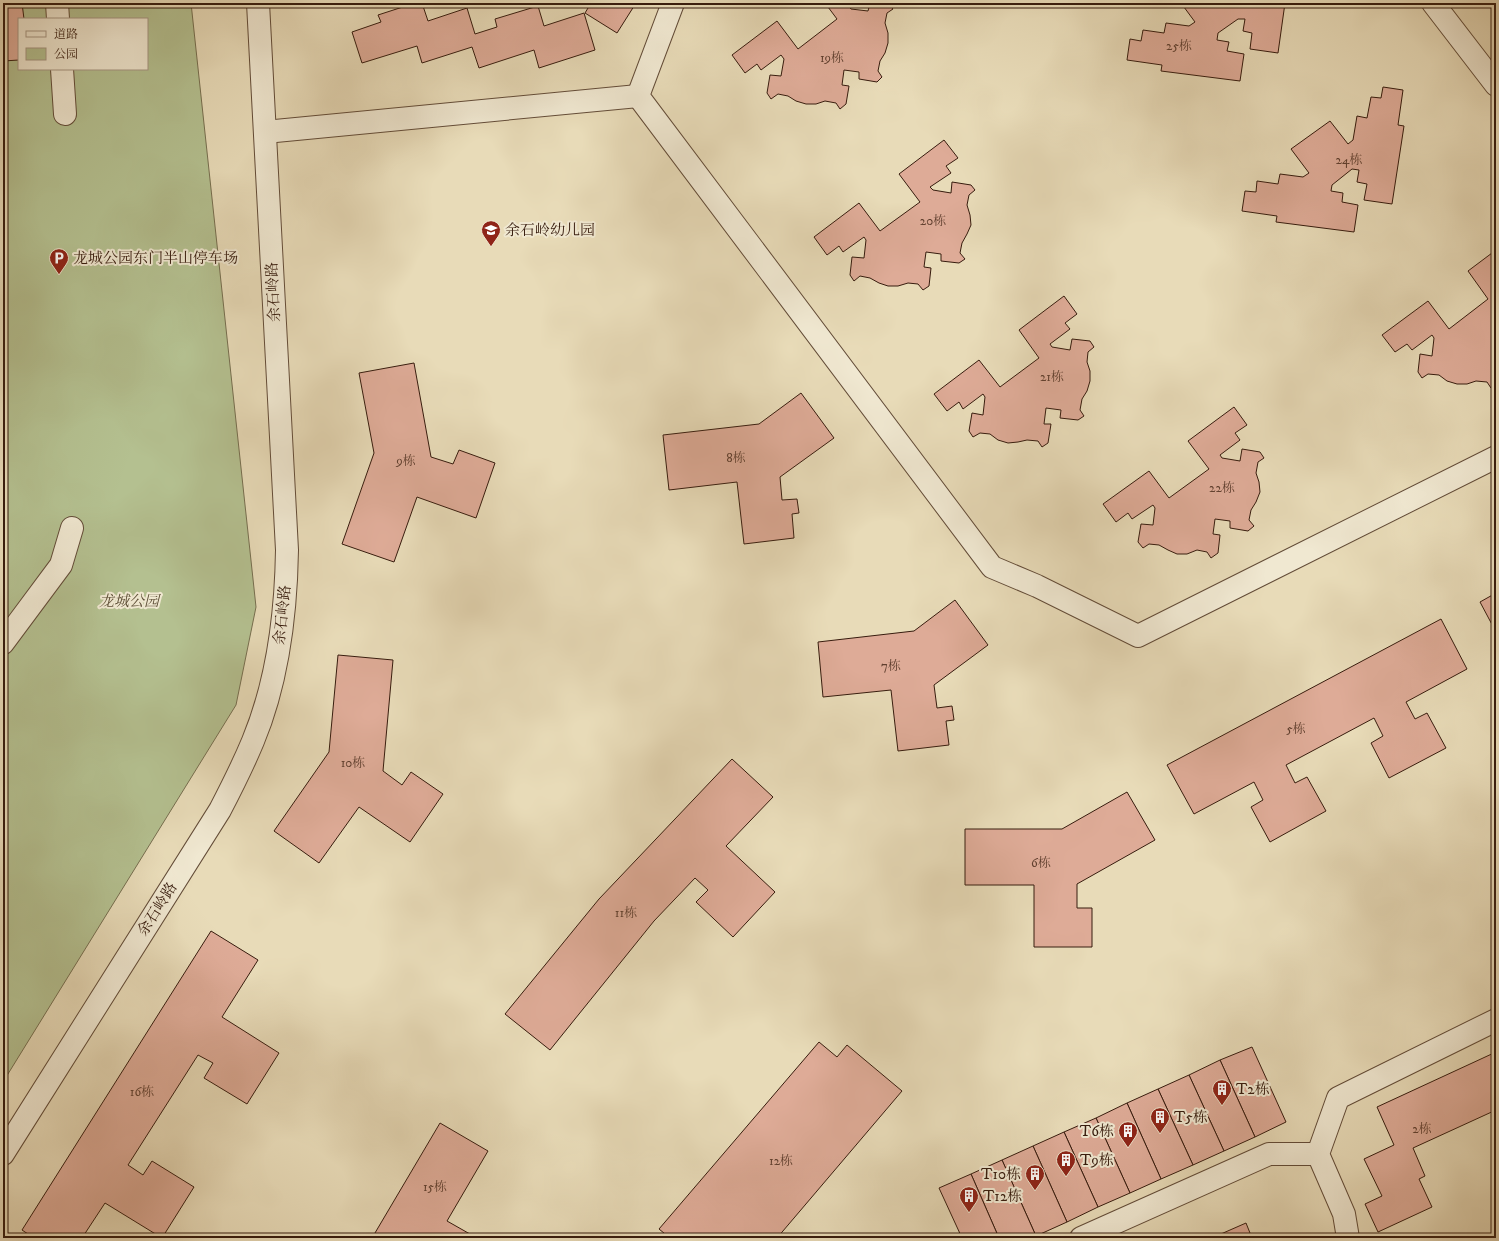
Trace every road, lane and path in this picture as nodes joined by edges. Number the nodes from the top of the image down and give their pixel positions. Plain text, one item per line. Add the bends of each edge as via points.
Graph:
1 (57, 3) edge
2 (258, 3) edge
3 (673, 3) edge
4 (1433, 3) edge
5 (58, 18) edge
6 (62, 70) edge
7 (1495, 81) edge
8 (638, 96) junction
9 (65, 114) dead end
10 (265, 132) junction
11 (1496, 457) edge
12 (72, 528) dead end
13 (3, 643) edge
14 (1496, 1020) edge
15 (3, 1154) edge
16 (1318, 1154) junction
17 (1081, 1238) edge
18 (1348, 1238) edge

1 - 5 street
2 - 10 street, 余石岭路
3 - 8 street
4 - 7 street
6 - 9 street
8 - 10 street
8 - 11 street via 992,567 1037,586 1138,636
10 - 15 street, 余石岭路 via 287,550 283,628 276,666 253,740 220,810
12 - 13 street via 61,565
14 - 16 street via 1338,1098
16 - 17 street via 1269,1154
16 - 18 street via 1344,1214

